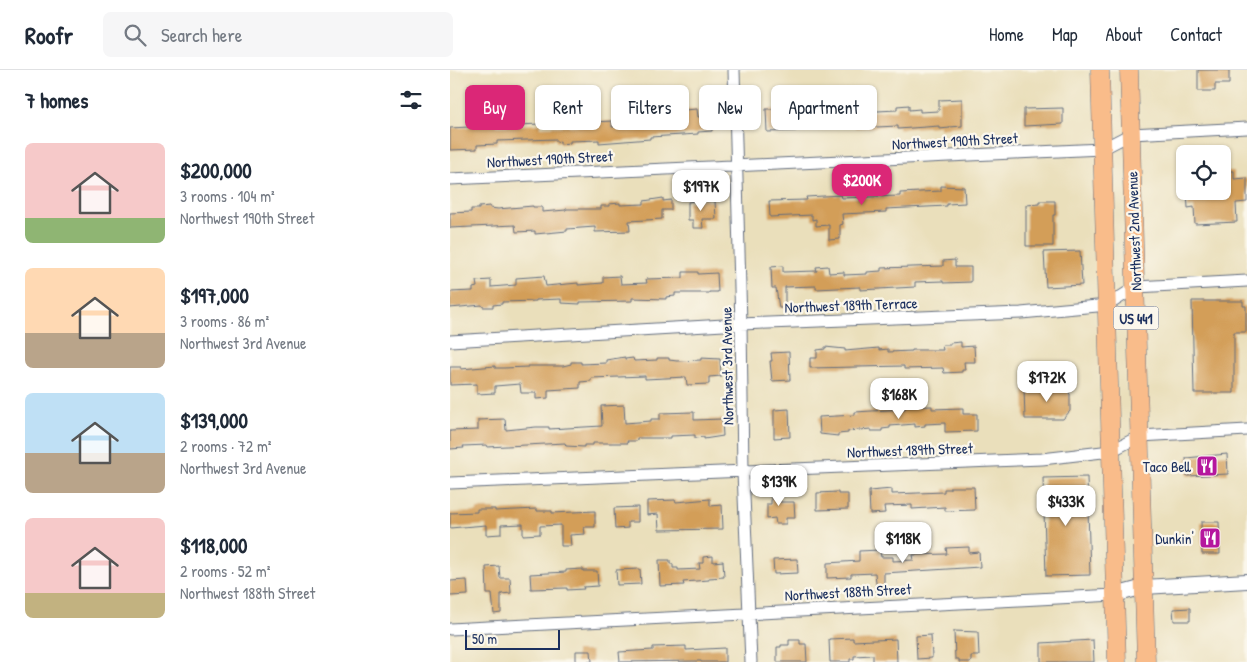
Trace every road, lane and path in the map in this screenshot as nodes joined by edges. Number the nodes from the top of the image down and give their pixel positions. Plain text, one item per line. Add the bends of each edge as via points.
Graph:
1 (734, 70) edge
2 (1100, 70) edge
3 (1129, 70) edge
4 (1247, 128) edge
5 (1131, 134) junction
6 (1102, 149) junction
7 (737, 166) junction
8 (450, 179) edge
9 (1247, 282) edge
10 (1136, 287) junction
11 (1108, 305) junction
12 (741, 324) junction
13 (450, 341) edge
14 (1247, 430) edge
15 (1140, 436) junction
16 (1111, 451) junction
17 (743, 472) junction
18 (450, 483) edge
19 (1247, 581) edge
20 (1144, 587) junction
21 (1115, 595) junction
22 (748, 614) junction
23 (450, 630) edge
24 (751, 662) edge
25 (1118, 662) edge
26 (1146, 662) edge

1 - 7 street, Northwest 3rd Avenue
2 - 6 main road, Northwest 2nd Avenue / US 441
3 - 5 main road, Northwest 2nd Avenue / US 441
4 - 5 street, Northwest 190th Street
5 - 6 street, Northwest 190th Street
5 - 10 main road, Northwest 2nd Avenue / US 441
6 - 7 street, Northwest 190th Street
6 - 11 main road, Northwest 2nd Avenue / US 441
7 - 8 street, Northwest 190th Street
7 - 12 street, Northwest 3rd Avenue
9 - 10 street
10 - 11 street, Northwest 189th Terrace
10 - 15 main road, Northwest 2nd Avenue / US 441
11 - 12 street, Northwest 189th Terrace via 1021,313
11 - 16 main road, Northwest 2nd Avenue / US 441
12 - 13 street, Northwest 189th Terrace
12 - 17 street, Northwest 3rd Avenue
14 - 15 street, Northwest 189th Street
15 - 16 street, Northwest 189th Street
15 - 20 main road, Northwest 2nd Avenue / US 441
16 - 17 street, Northwest 189th Street via 1033,460
16 - 21 main road, Northwest 2nd Avenue / US 441
17 - 18 street, Northwest 189th Street
17 - 22 street, Northwest 3rd Avenue
19 - 20 street, Northwest 188th Street
20 - 21 street, Northwest 188th Street
20 - 26 main road, Northwest 2nd Avenue / US 441
21 - 22 street, Northwest 188th Street
21 - 25 main road, Northwest 2nd Avenue / US 441
22 - 23 street, Northwest 188th Street
22 - 24 street, Northwest 3rd Avenue

